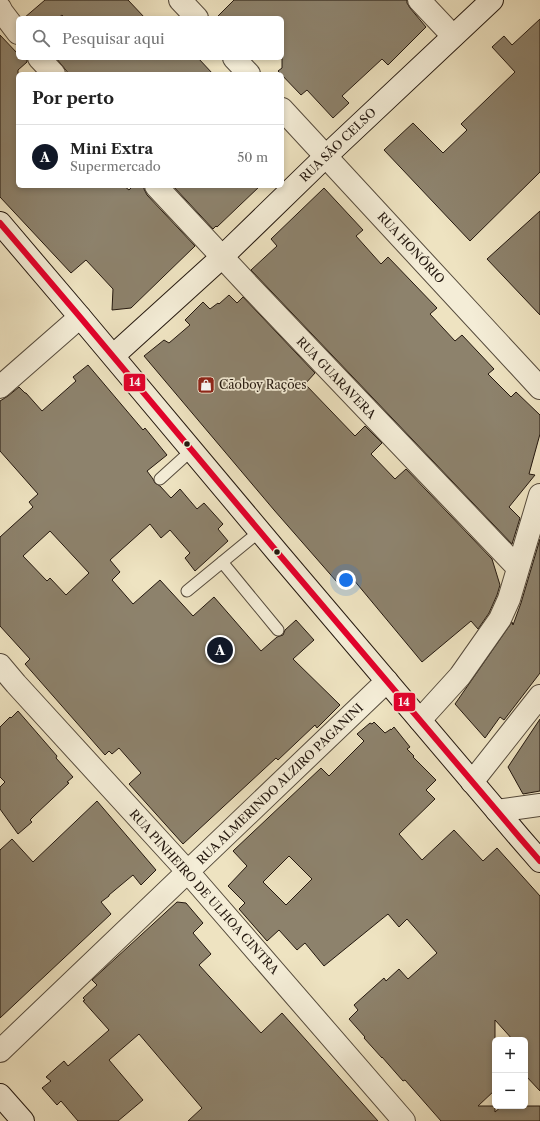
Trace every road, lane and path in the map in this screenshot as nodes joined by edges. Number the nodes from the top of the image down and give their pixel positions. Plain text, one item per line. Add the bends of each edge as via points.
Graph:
1 (180, 0) edge
2 (419, 0) edge
3 (492, 0) edge
4 (4, 8) edge
5 (195, 16) edge
6 (16, 29) edge
7 (453, 36) junction
8 (41, 60) edge
9 (236, 60) edge
10 (52, 72) edge
11 (247, 72) edge
12 (284, 111) edge
13 (326, 156) junction
14 (158, 188) edge
15 (0, 224) edge
16 (222, 257) junction
17 (80, 317) junction
18 (114, 356) junction
19 (0, 387) edge
20 (540, 388) edge
21 (192, 450) junction
22 (160, 479) dead end
23 (540, 495) edge
24 (260, 531) junction
25 (222, 562) junction
26 (518, 568) junction
27 (187, 591) dead end
28 (278, 630) dead end
29 (0, 665) edge
30 (387, 681) junction
31 (8, 682) edge
32 (540, 696) edge
33 (420, 720) junction
34 (472, 782) junction
35 (540, 805) edge
36 (497, 811) junction
37 (540, 861) edge
38 (188, 872) junction
39 (0, 1051) edge
40 (0, 1096) edge
41 (23, 1121) edge
42 (404, 1121) edge

1 - 5 street
2 - 7 street
3 - 7 street, RUA SÃO CELSO
4 - 6 street
7 - 13 street, RUA SÃO CELSO
8 - 10 street
9 - 11 street
12 - 13 street, RUA HONÓRIO
13 - 16 street, RUA SÃO CELSO
13 - 20 street, RUA HONÓRIO
14 - 16 street, RUA GUARAVERA
15 - 17 street
16 - 18 street, RUA SÃO CELSO
16 - 26 street, RUA GUARAVERA
17 - 18 street
17 - 19 street
18 - 21 street
21 - 22 lane
21 - 24 street
23 - 26 street
24 - 25 lane
24 - 30 street
25 - 27 lane
25 - 28 lane
26 - 33 street via 500,619 460,676
29 - 31 street, RUA PINHEIRO DE ULHOA CINTRA
30 - 33 street
30 - 38 street, RUA ALMERINDO ALZIRO PAGANINI
31 - 38 street, RUA PINHEIRO DE ULHOA CINTRA
32 - 34 street
33 - 34 street
34 - 36 street
35 - 36 street
36 - 37 street
38 - 39 street, RUA ALMERINDO ALZIRO PAGANINI
38 - 42 street, RUA PINHEIRO DE ULHOA CINTRA
40 - 41 street

